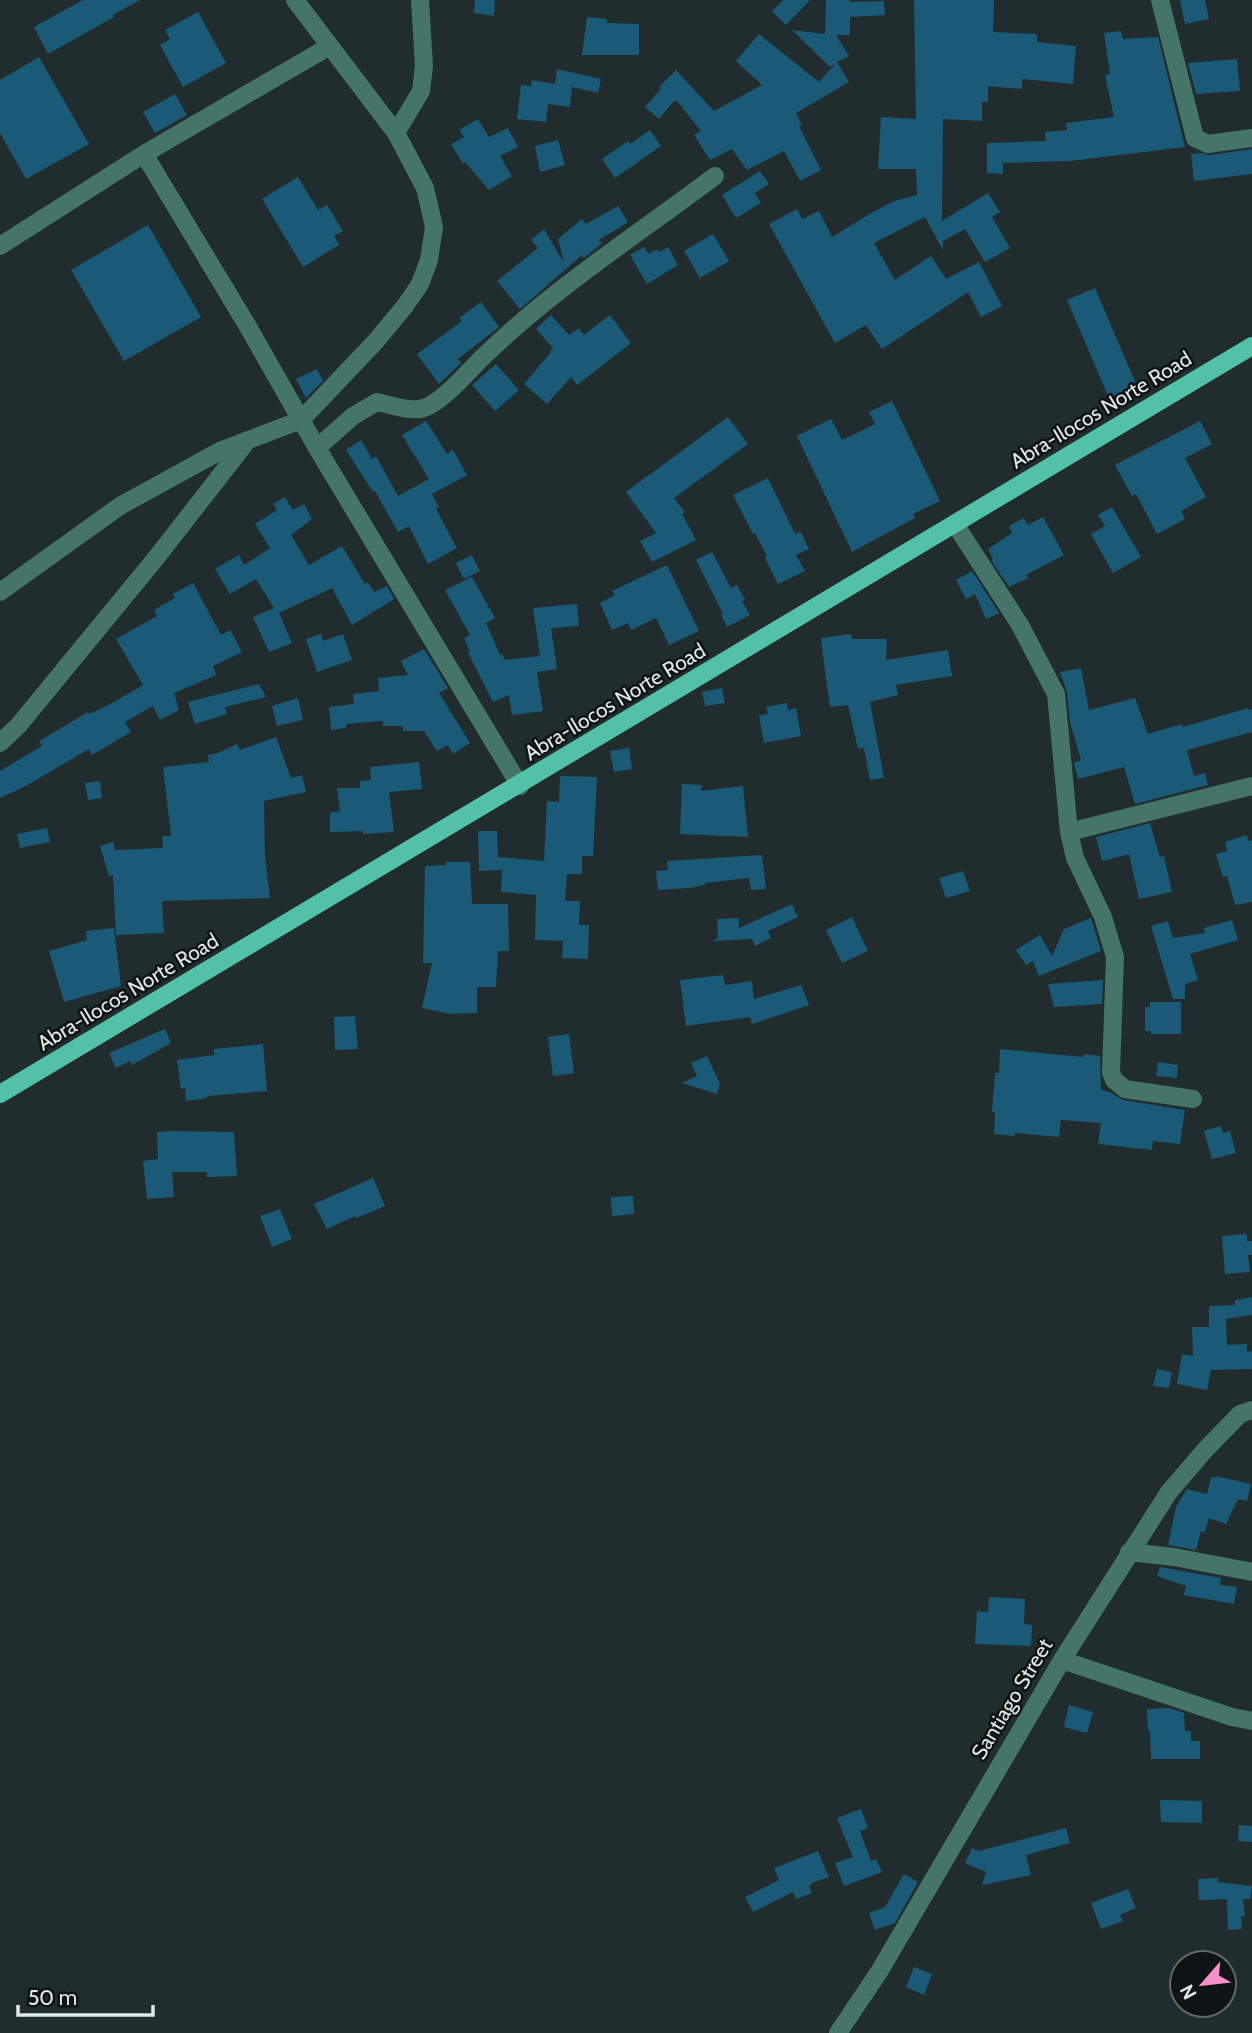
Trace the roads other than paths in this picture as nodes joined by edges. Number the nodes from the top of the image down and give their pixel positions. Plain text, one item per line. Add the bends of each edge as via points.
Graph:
1 (295, 0) edge
2 (420, 0) edge
3 (1160, 0) edge
4 (330, 46) junction
5 (396, 133) junction
6 (1252, 138) edge
7 (144, 153) junction
8 (715, 176) dead end
9 (0, 246) edge
10 (1252, 346) edge
11 (301, 420) junction
12 (250, 438) junction
13 (317, 449) junction
14 (956, 524) junction
15 (0, 592) edge
16 (0, 743) edge
17 (520, 786) junction
18 (1252, 786) edge
19 (1069, 832) junction
20 (0, 1094) edge
21 (1193, 1099) dead end
22 (1252, 1410) edge
23 (1129, 1552) junction
24 (1252, 1572) edge
25 (1062, 1660) junction
26 (1252, 1721) edge
27 (838, 2033) edge

1 - 4 street
2 - 5 street via 421,91
3 - 6 street via 1195,138 1208,144
4 - 5 street
4 - 7 street
5 - 11 street via 425,188 433,227 429,260 405,306
7 - 9 street
7 - 11 street
8 - 13 street via 558,290 438,400 424,408 377,402 364,407
10 - 14 main road, Abra-Ilocos Norte Road
11 - 12 street
11 - 13 street
12 - 15 street via 120,506
12 - 16 street
13 - 17 street
14 - 17 main road, Abra-Ilocos Norte Road
14 - 19 street via 1020,625 1056,694
17 - 20 main road, Abra-Ilocos Norte Road
18 - 19 street
19 - 21 street via 1115,957 1114,1080 1125,1089
22 - 23 street, Santiago Street via 1240,1414 1168,1492
23 - 24 street
23 - 25 street, Santiago Street
25 - 26 street
25 - 27 street, Santiago Street via 879,1972

